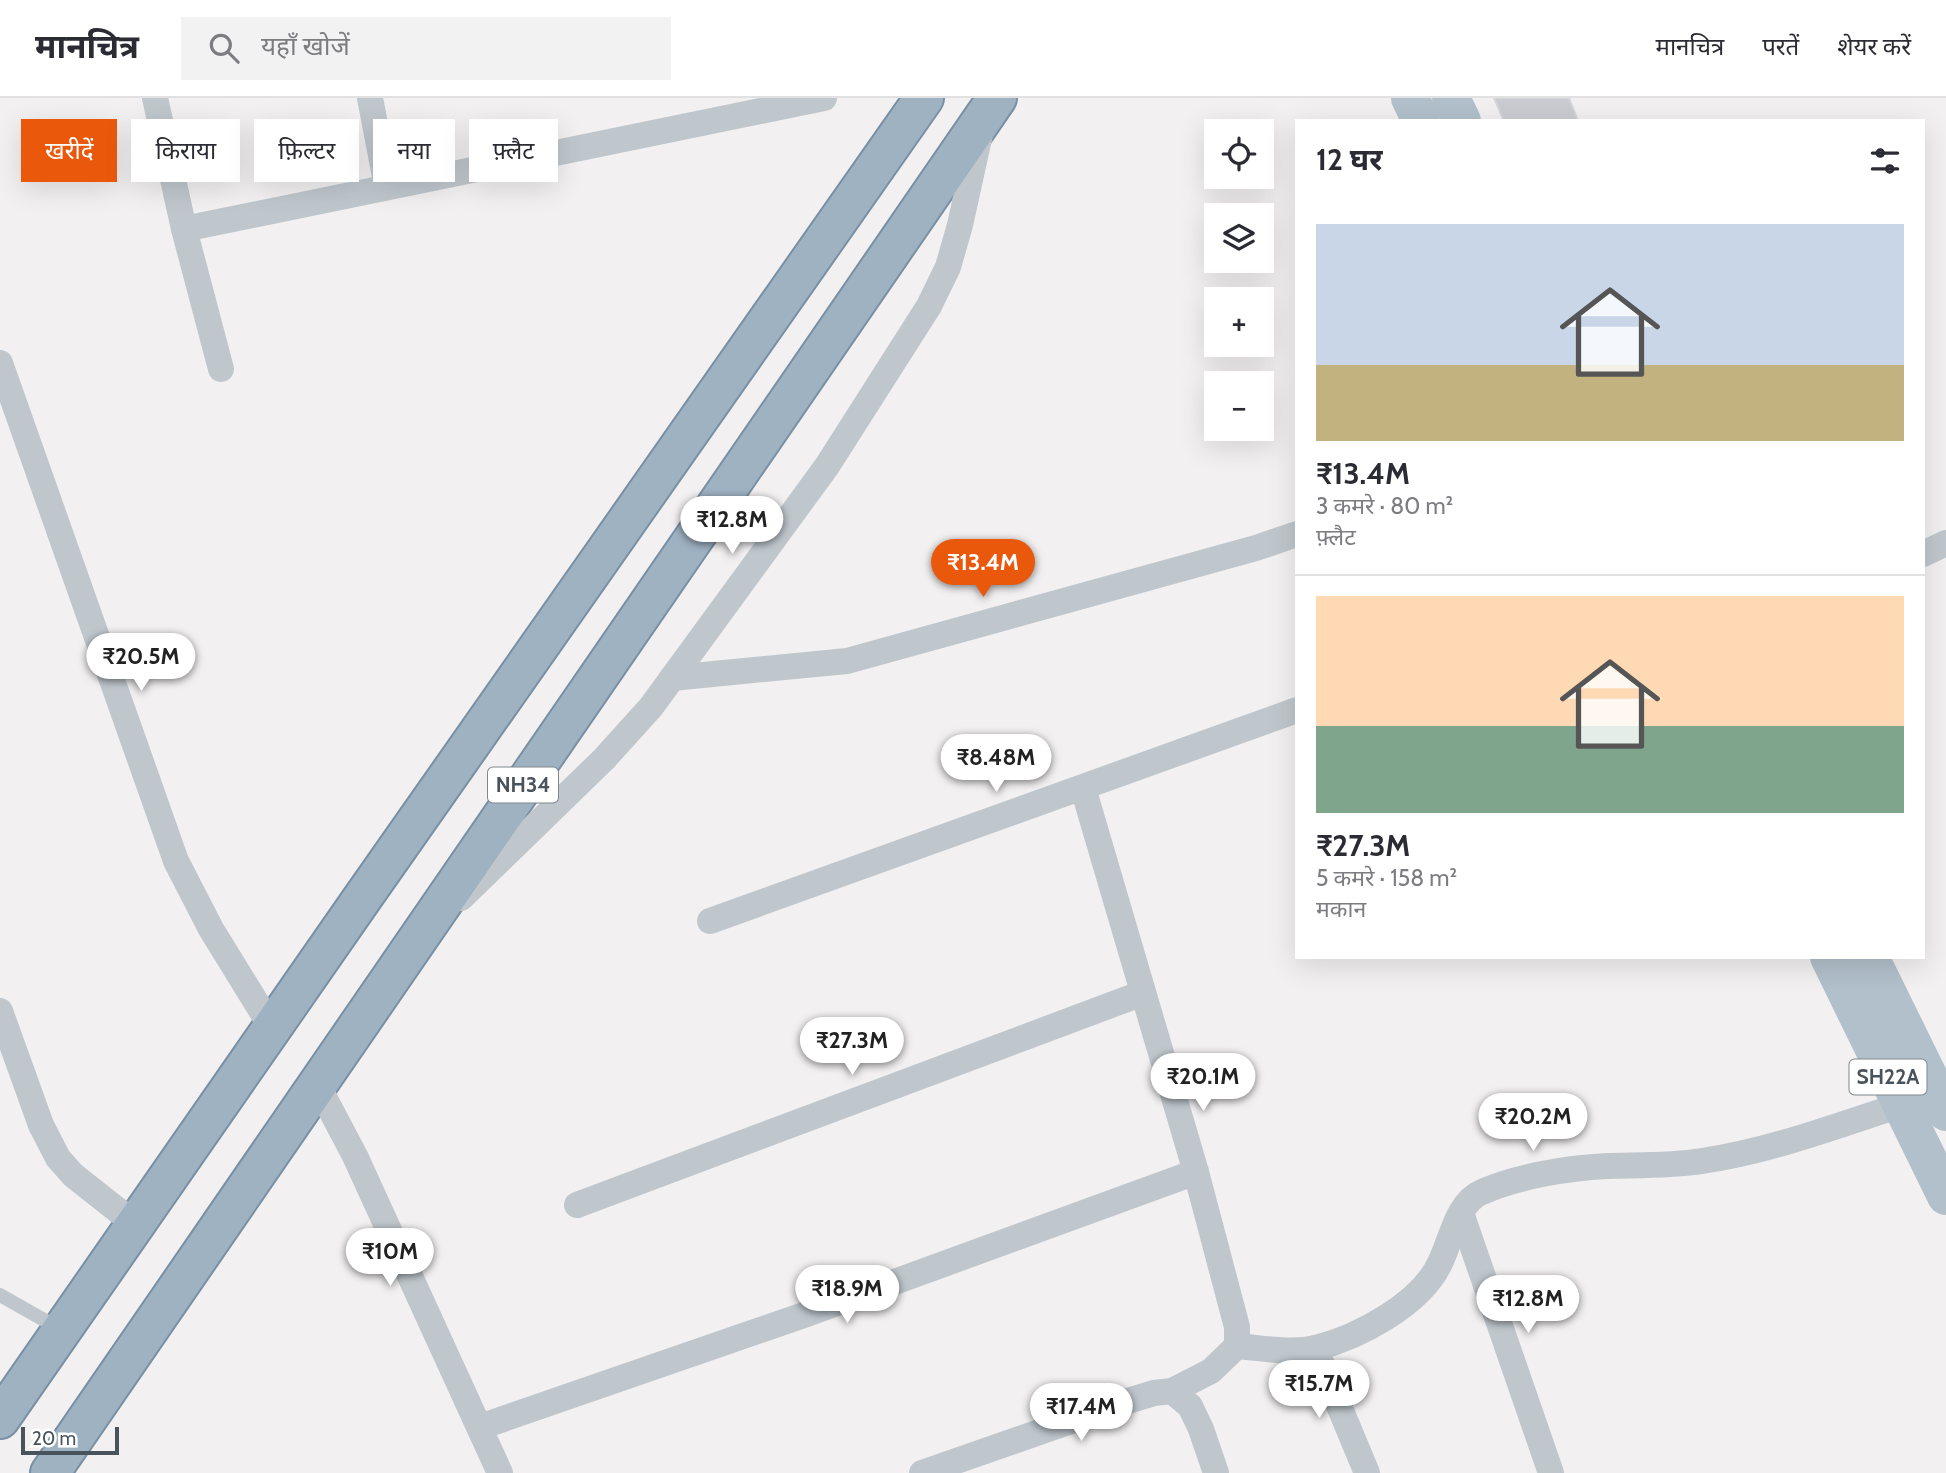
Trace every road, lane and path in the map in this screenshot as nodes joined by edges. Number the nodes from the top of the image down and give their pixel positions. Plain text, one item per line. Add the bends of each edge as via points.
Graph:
1 (155, 98) edge
2 (370, 98) edge
3 (824, 98) edge
4 (924, 98) edge
5 (1410, 98) edge
6 (1451, 98) edge
7 (990, 108) edge
8 (1420, 119) edge
9 (1461, 119) edge
10 (387, 187) junction
11 (184, 229) junction
12 (0, 363) edge
13 (221, 369) dead end
14 (1295, 535) edge
15 (1946, 543) edge
16 (1925, 553) edge
17 (672, 678) junction
18 (1295, 711) edge
19 (1083, 788) junction
20 (710, 921) dead end
21 (412, 947) junction
22 (1830, 959) edge
23 (1871, 959) edge
24 (1143, 993) junction
25 (0, 1012) edge
26 (272, 1028) junction
27 (317, 1084) junction
28 (1901, 1105) junction
29 (1946, 1112) edge
30 (1196, 1172) junction
31 (1946, 1196) edge
32 (577, 1205) dead end
33 (1461, 1213) junction
34 (135, 1224) junction
35 (0, 1295) edge
36 (62, 1330) junction
37 (1237, 1346) junction
38 (1315, 1348) junction
39 (1172, 1391) junction
40 (5, 1403) edge
41 (480, 1427) junction
42 (50, 1473) edge
43 (500, 1473) edge
44 (922, 1473) edge
45 (1216, 1473) edge
46 (1367, 1473) edge
47 (1551, 1473) edge

1 - 11 street
2 - 10 street
3 - 10 street
4 - 26 highway, NH34
5 - 8 main road
6 - 9 main road
7 - 17 street via 951,256 929,306 827,466
7 - 21 highway, NH34
10 - 11 street
11 - 13 street
12 - 26 street via 176,861 211,929
14 - 17 street via 847,661
15 - 16 street
17 - 21 street via 604,759
18 - 19 street
19 - 20 street
19 - 24 street
21 - 27 highway, NH34
22 - 28 main road, SH22A
23 - 29 main road, SH22A
24 - 30 street
24 - 32 street
25 - 34 street via 41,1125 58,1158
26 - 34 highway, NH34
27 - 41 street
27 - 42 highway, NH34
28 - 31 main road, SH22A
28 - 33 street via 1750,1153 1656,1166 1575,1168 1501,1185 1479,1193
30 - 37 street via 1237,1327
30 - 41 street
33 - 38 street via 1426,1287 1385,1317
33 - 47 street
34 - 36 highway, NH34
35 - 36 lane
36 - 40 highway, NH34
37 - 38 street
37 - 39 street via 1211,1371
38 - 46 street
39 - 44 street via 1131,1400
39 - 45 street via 1190,1406
41 - 43 street

